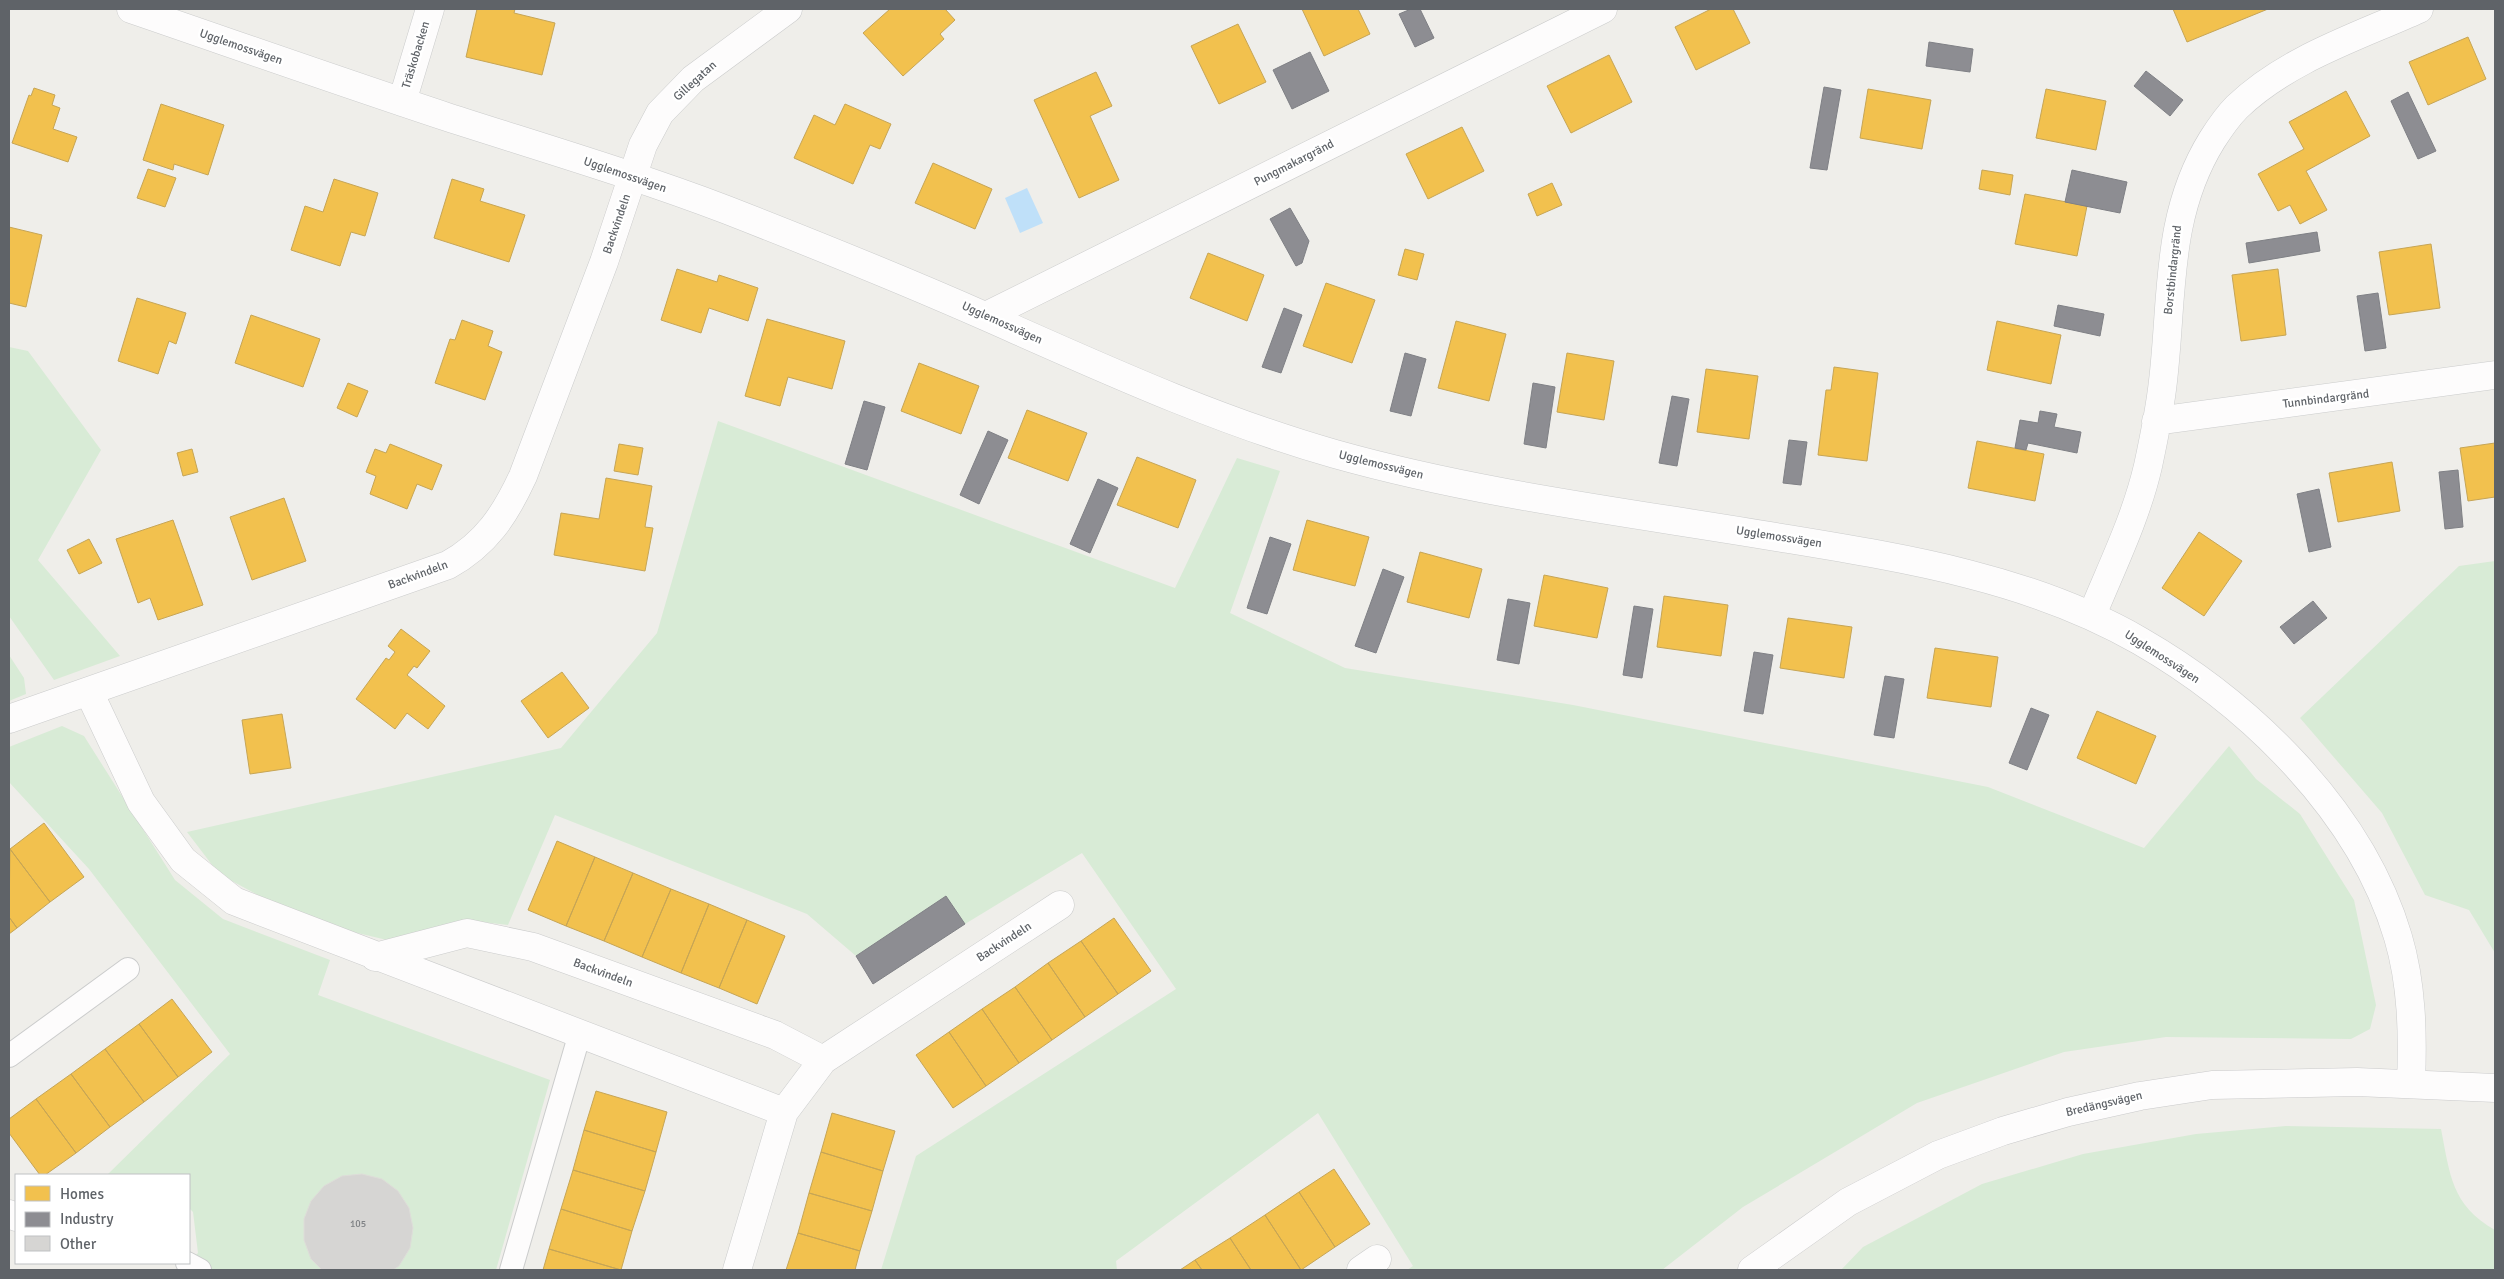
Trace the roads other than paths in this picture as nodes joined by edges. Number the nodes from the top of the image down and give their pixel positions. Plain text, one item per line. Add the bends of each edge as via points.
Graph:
1 (131, 9) edge
2 (430, 9) edge
3 (788, 9) edge
4 (1603, 9) edge
5 (2419, 9) edge
6 (402, 102) junction
7 (633, 177) junction
8 (986, 316) junction
9 (2495, 375) edge
10 (2156, 422) junction
11 (2092, 615) junction
12 (89, 692) junction
13 (9, 719) edge
14 (1060, 906) dead end
15 (375, 957) junction
16 (128, 969) dead end
17 (580, 1033) junction
18 (9, 1056) edge
19 (823, 1060) junction
20 (2411, 1083) junction
21 (2495, 1088) edge
22 (784, 1112) junction
23 (189, 1264) edge
24 (1763, 1267) edge
25 (200, 1270) edge
26 (511, 1270) edge
27 (737, 1270) edge

1 - 6 street, Ugglemossvägen
2 - 6 street, Träskobacken
3 - 7 street, Gillegatan via 693,79 660,113 643,145
4 - 8 street, Pungmakargränd
5 - 10 street, Borstbindargränd via 2280,74 2236,108 2215,136 2201,158 2180,216 2169,283 2163,382
6 - 7 street, Ugglemossvägen
7 - 8 street, Ugglemossvägen via 724,209
7 - 12 street, Backvindeln via 523,476 507,510 478,544 448,565
8 - 11 street, Ugglemossvägen via 1179,398 1331,453 1408,473 1504,492 1872,552 2018,588
9 - 10 street, Tunnbindargränd
10 - 11 street, Borstbindargränd via 2136,508
11 - 20 street, Ugglemossvägen via 2188,672 2254,724 2279,747 2358,845 2380,890 2398,939 2413,1039
12 - 13 street, Backvindeln
12 - 15 street via 141,802 183,860 234,901
14 - 19 street, Backvindeln
15 - 17 street
15 - 19 street, Backvindeln via 467,933 533,947 775,1036
16 - 18 lane
17 - 22 street
17 - 26 lane
19 - 22 street, Backvindeln
20 - 21 street, Bredängsvägen
20 - 24 street, Bredängsvägen via 2212,1085 2068,1112 1938,1155 1848,1202
22 - 27 street, Backvindeln
23 - 25 lane

